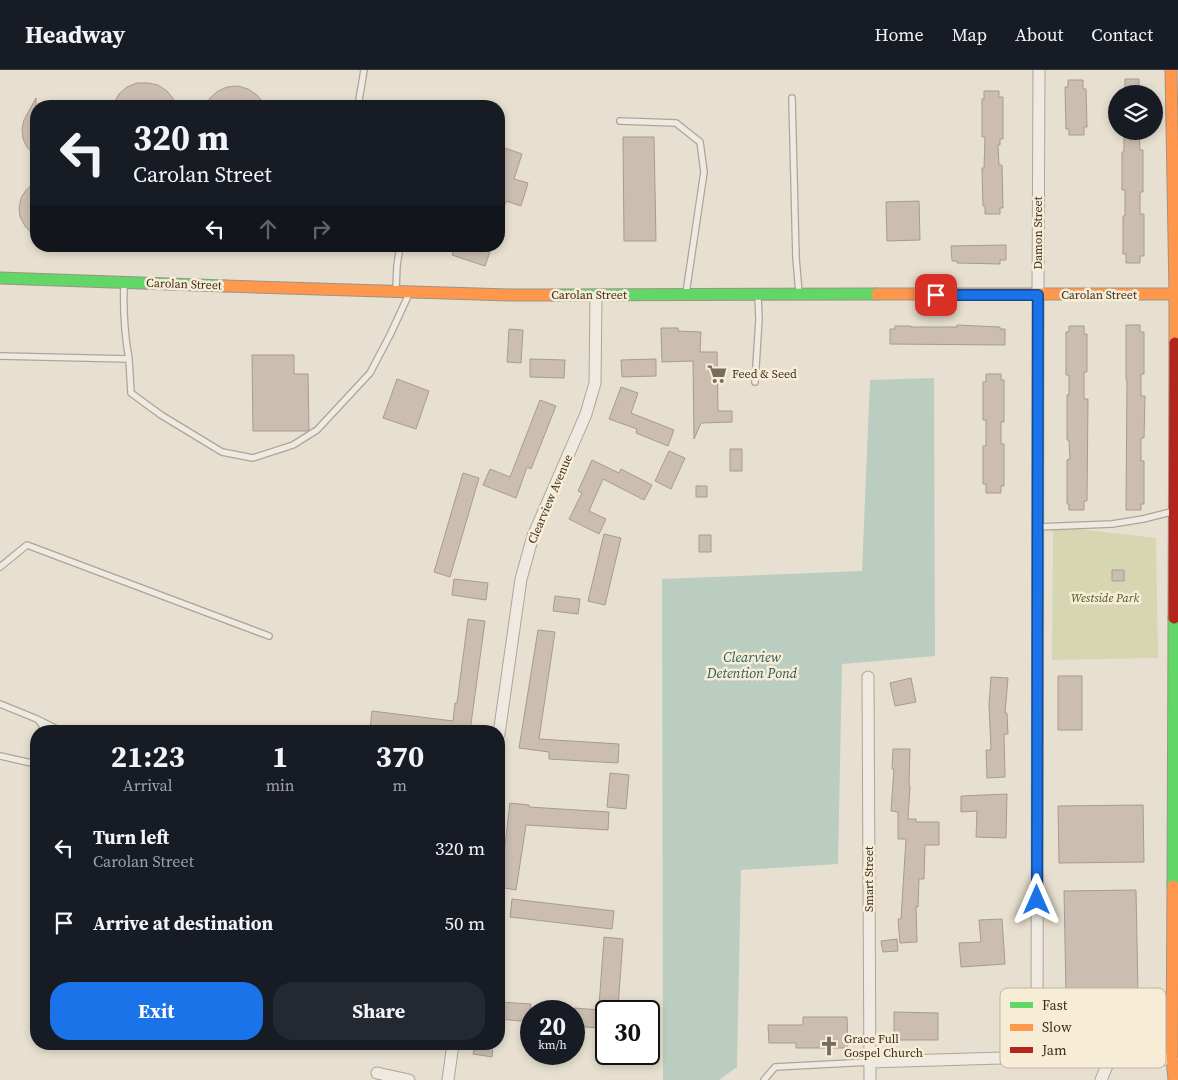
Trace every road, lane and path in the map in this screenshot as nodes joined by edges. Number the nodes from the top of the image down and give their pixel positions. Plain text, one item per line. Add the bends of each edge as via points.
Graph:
1 (364, 70) edge
2 (1039, 70) edge
3 (1171, 70) edge
4 (792, 98) dead end
5 (359, 100) edge
6 (620, 121) dead end
7 (399, 252) edge
8 (0, 278) edge
9 (124, 282) junction
10 (396, 291) junction
11 (410, 292) junction
12 (1176, 294) edge
13 (686, 295) junction
14 (758, 295) junction
15 (800, 295) junction
16 (1038, 295) junction
17 (596, 296) junction
18 (0, 356) edge
19 (129, 359) junction
20 (755, 382) dead end
21 (1176, 418) edge
22 (1174, 511) junction
23 (1037, 527) junction
24 (1176, 540) edge
25 (0, 567) edge
26 (269, 636) dead end
27 (868, 677) dead end
28 (0, 704) edge
29 (37, 719) junction
30 (42, 725) edge
31 (49, 725) edge
32 (500, 725) edge
33 (0, 756) edge
34 (30, 763) edge
35 (1176, 899) edge
36 (1037, 988) edge
37 (452, 1050) edge
38 (1000, 1058) edge
39 (1175, 1060) edge
40 (870, 1062) junction
41 (1106, 1068) edge
42 (377, 1073) dead end
43 (409, 1080) edge
44 (448, 1080) edge
45 (764, 1080) edge
46 (870, 1080) edge
47 (1101, 1080) edge
48 (1174, 1080) edge

1 - 5 lane
2 - 16 street, Damon Street
3 - 12 street
4 - 15 lane
6 - 13 lane via 676,123 700,142 704,172
7 - 10 lane
8 - 9 street, Carolan Street
9 - 10 street, Carolan Street
9 - 19 lane via 123,313
10 - 11 street, Carolan Street
11 - 17 street, Carolan Street
11 - 19 lane via 370,373 317,430 293,445 253,458 222,452 131,393
12 - 16 street, Carolan Street
12 - 21 street
13 - 14 street, Carolan Street
13 - 17 street, Carolan Street
14 - 15 street, Carolan Street
14 - 20 lane
15 - 16 street, Carolan Street
16 - 23 street, Damon Street
17 - 32 street, Clearview Avenue via 595,383 586,414 533,536 521,579
18 - 19 lane
21 - 22 street
22 - 23 lane via 1112,524
22 - 24 street
23 - 36 street, Damon Street
24 - 35 street
25 - 26 lane via 26,546
27 - 40 street, Smart Street
28 - 29 lane
29 - 30 lane
29 - 31 lane
33 - 34 lane
35 - 39 street
37 - 44 street
38 - 40 street
39 - 48 street
40 - 45 lane via 775,1068
40 - 46 street, Smart Street
41 - 47 street
42 - 43 street

